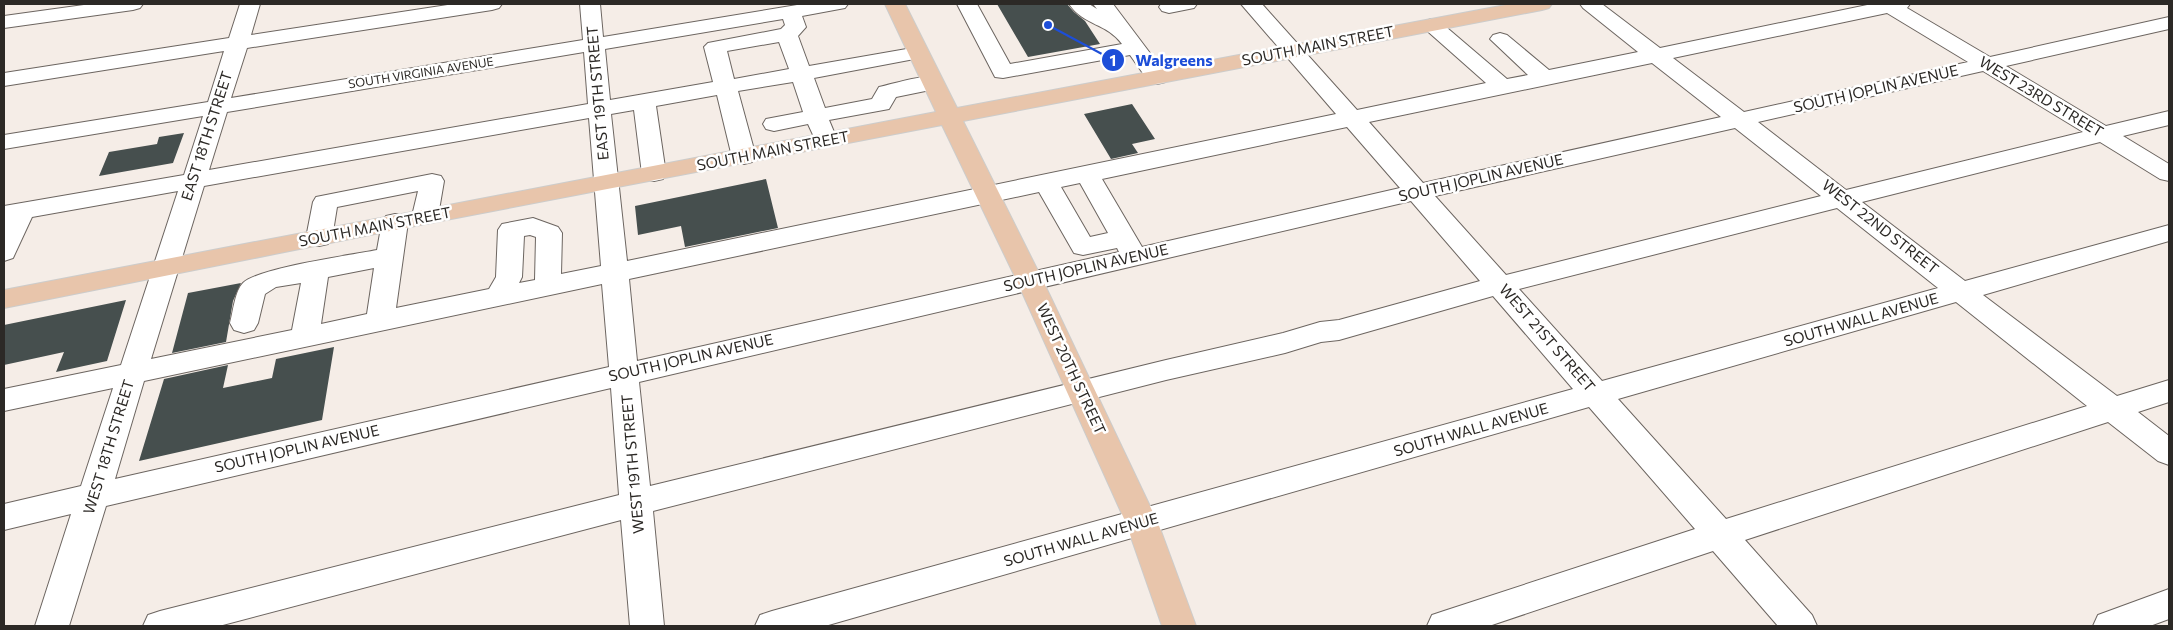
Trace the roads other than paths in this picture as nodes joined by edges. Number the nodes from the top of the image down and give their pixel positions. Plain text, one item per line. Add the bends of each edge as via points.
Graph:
1 (133, 4) edge
2 (250, 4) edge
3 (492, 4) edge
4 (590, 4) edge
5 (838, 4) edge
6 (895, 4) edge
7 (967, 4) edge
8 (1079, 4) edge
9 (1103, 4) edge
10 (1252, 4) edge
11 (1542, 4) edge
12 (1590, 4) edge
13 (1893, 4) edge
14 (790, 12) junction
15 (4, 22) edge
16 (2169, 22) edge
17 (1432, 25) junction
18 (1122, 30) junction
19 (787, 34) junction
20 (1500, 39) dead end
21 (237, 43) junction
22 (594, 44) junction
23 (1136, 48) junction
24 (1293, 51) junction
25 (918, 53) junction
26 (1657, 55) junction
27 (799, 64) junction
28 (1987, 64) junction
29 (1157, 77) junction
30 (723, 78) junction
31 (1545, 78) junction
32 (4, 79) edge
33 (932, 83) junction
34 (1502, 87) junction
35 (644, 101) junction
36 (216, 107) junction
37 (600, 109) junction
38 (857, 109) junction
39 (817, 116) junction
40 (949, 117) junction
41 (1352, 118) junction
42 (2169, 118) edge
43 (1741, 119) junction
44 (774, 124) dead end
45 (865, 133) junction
46 (2104, 135) junction
47 (825, 141) junction
48 (4, 142) edge
49 (422, 153) dead end
50 (744, 157) junction
51 (654, 174) junction
52 (1087, 174) junction
53 (2169, 174) edge
54 (193, 180) junction
55 (432, 181) junction
56 (1046, 182) junction
57 (606, 183) junction
58 (1418, 192) junction
59 (987, 195) junction
60 (532, 197) junction
61 (1843, 199) junction
62 (425, 216) junction
63 (12, 217) edge
64 (395, 222) junction
65 (533, 226) junction
66 (2169, 233) edge
67 (320, 238) junction
68 (1129, 248) junction
69 (4, 252) edge
70 (389, 256) junction
71 (166, 268) junction
72 (316, 271) junction
73 (615, 272) junction
74 (1030, 281) junction
75 (548, 286) junction
76 (1500, 286) junction
77 (1962, 291) junction
78 (497, 298) junction
79 (4, 299) edge
80 (380, 322) junction
81 (244, 323) dead end
82 (305, 337) junction
83 (132, 373) junction
84 (624, 374) junction
85 (1081, 391) junction
86 (2169, 391) edge
87 (1596, 394) junction
88 (4, 400) edge
89 (2114, 409) junction
90 (2169, 452) edge
91 (94, 496) junction
92 (636, 504) junction
93 (4, 517) edge
94 (1142, 523) junction
95 (1719, 535) junction
96 (2169, 604) edge
97 (52, 626) edge
98 (160, 626) edge
99 (647, 626) edge
100 (772, 626) edge
101 (1179, 626) edge
102 (1444, 626) edge
103 (1800, 626) edge
104 (2110, 626) edge

1 - 15 street
2 - 21 street, EAST 18TH STREET
3 - 21 street
4 - 22 street, EAST 19TH STREET
5 - 14 street, SOUTH VIRGINIA AVENUE
6 - 25 main road, WEST 20TH STREET
7 - 23 street via 1003,72
8 - 18 street via 1084,11
9 - 18 street
10 - 24 street, WEST 21ST STREET
11 - 17 main road, SOUTH MAIN STREET
12 - 26 street, WEST 22ND STREET
13 - 26 street
13 - 28 street, WEST 23RD STREET
14 - 19 street via 796,27
14 - 22 street, SOUTH VIRGINIA AVENUE
16 - 28 street, SOUTH JOPLIN AVENUE
17 - 24 main road, SOUTH MAIN STREET
17 - 34 street
18 - 23 street
19 - 27 street
19 - 30 street via 715,47
20 - 31 street
21 - 32 street
21 - 36 street, EAST 18TH STREET
22 - 36 street, SOUTH VIRGINIA AVENUE
22 - 37 street, EAST 19TH STREET
23 - 29 street
24 - 29 main road, SOUTH MAIN STREET
24 - 41 street, WEST 21ST STREET
25 - 27 street
25 - 33 main road, WEST 20TH STREET
26 - 31 street
26 - 43 street, WEST 22ND STREET
27 - 30 street
27 - 39 street
28 - 43 street, SOUTH JOPLIN AVENUE
28 - 46 street, WEST 23RD STREET
29 - 40 main road, SOUTH MAIN STREET
30 - 35 street
30 - 50 street
31 - 34 street
33 - 38 street via 888,92 881,104
33 - 40 main road, WEST 20TH STREET
34 - 41 street
35 - 37 street
35 - 51 street
36 - 48 street, SOUTH VIRGINIA AVENUE
36 - 54 street, EAST 18TH STREET
37 - 54 street
37 - 57 street, EAST 19TH STREET
38 - 39 street
38 - 45 street
39 - 44 street
39 - 47 street
40 - 45 main road, SOUTH MAIN STREET
40 - 59 main road, WEST 20TH STREET
41 - 52 street
41 - 58 street, WEST 21ST STREET
42 - 46 street
43 - 58 street, SOUTH JOPLIN AVENUE
43 - 61 street, WEST 22ND STREET
45 - 47 main road, SOUTH MAIN STREET
46 - 53 street, WEST 23RD STREET
46 - 61 street
47 - 50 main road, SOUTH MAIN STREET
49 - 55 street via 436,150
50 - 51 main road, SOUTH MAIN STREET
51 - 57 main road, SOUTH MAIN STREET
52 - 56 street
52 - 68 street
54 - 63 street
54 - 71 street, EAST 18TH STREET
55 - 62 street
55 - 67 street via 325,202
56 - 59 street
56 - 68 street via 1083,247
57 - 60 main road, SOUTH MAIN STREET
57 - 73 street, WEST 19TH STREET
58 - 68 street, SOUTH JOPLIN AVENUE
58 - 76 street, WEST 21ST STREET
59 - 73 street
59 - 74 main road, WEST 20TH STREET
60 - 62 main road, SOUTH MAIN STREET
60 - 65 street
61 - 76 street
61 - 77 street, WEST 22ND STREET
62 - 64 main road, SOUTH MAIN STREET
63 - 69 street
64 - 67 main road, SOUTH MAIN STREET
64 - 70 street
65 - 75 street via 549,233
65 - 78 street via 511,230 509,277
66 - 77 street, SOUTH WALL AVENUE
67 - 71 main road, SOUTH MAIN STREET
68 - 74 street, SOUTH JOPLIN AVENUE
70 - 72 street
70 - 80 street
71 - 79 main road, SOUTH MAIN STREET
71 - 83 street, WEST 18TH STREET
72 - 81 street via 268,280 253,289
72 - 82 street
73 - 75 street
73 - 84 street, WEST 19TH STREET
74 - 84 street, SOUTH JOPLIN AVENUE
74 - 85 main road, WEST 20TH STREET
75 - 78 street
76 - 85 street via 1339,330
76 - 87 street, WEST 21ST STREET
77 - 87 street, SOUTH WALL AVENUE
77 - 89 street, WEST 22ND STREET
78 - 80 street
80 - 82 street
82 - 83 street
83 - 88 street
83 - 91 street, WEST 18TH STREET
84 - 91 street, SOUTH JOPLIN AVENUE
84 - 92 street, WEST 19TH STREET
85 - 92 street
85 - 94 main road, WEST 20TH STREET
86 - 89 street
87 - 94 street, SOUTH WALL AVENUE
87 - 95 street, WEST 21ST STREET
89 - 90 street, WEST 22ND STREET
89 - 95 street
91 - 93 street, SOUTH JOPLIN AVENUE
91 - 97 street, WEST 18TH STREET
92 - 98 street
92 - 99 street, WEST 19TH STREET
94 - 100 street, SOUTH WALL AVENUE
94 - 101 main road, WEST 20TH STREET
95 - 102 street
95 - 103 street, WEST 21ST STREET
96 - 104 street

